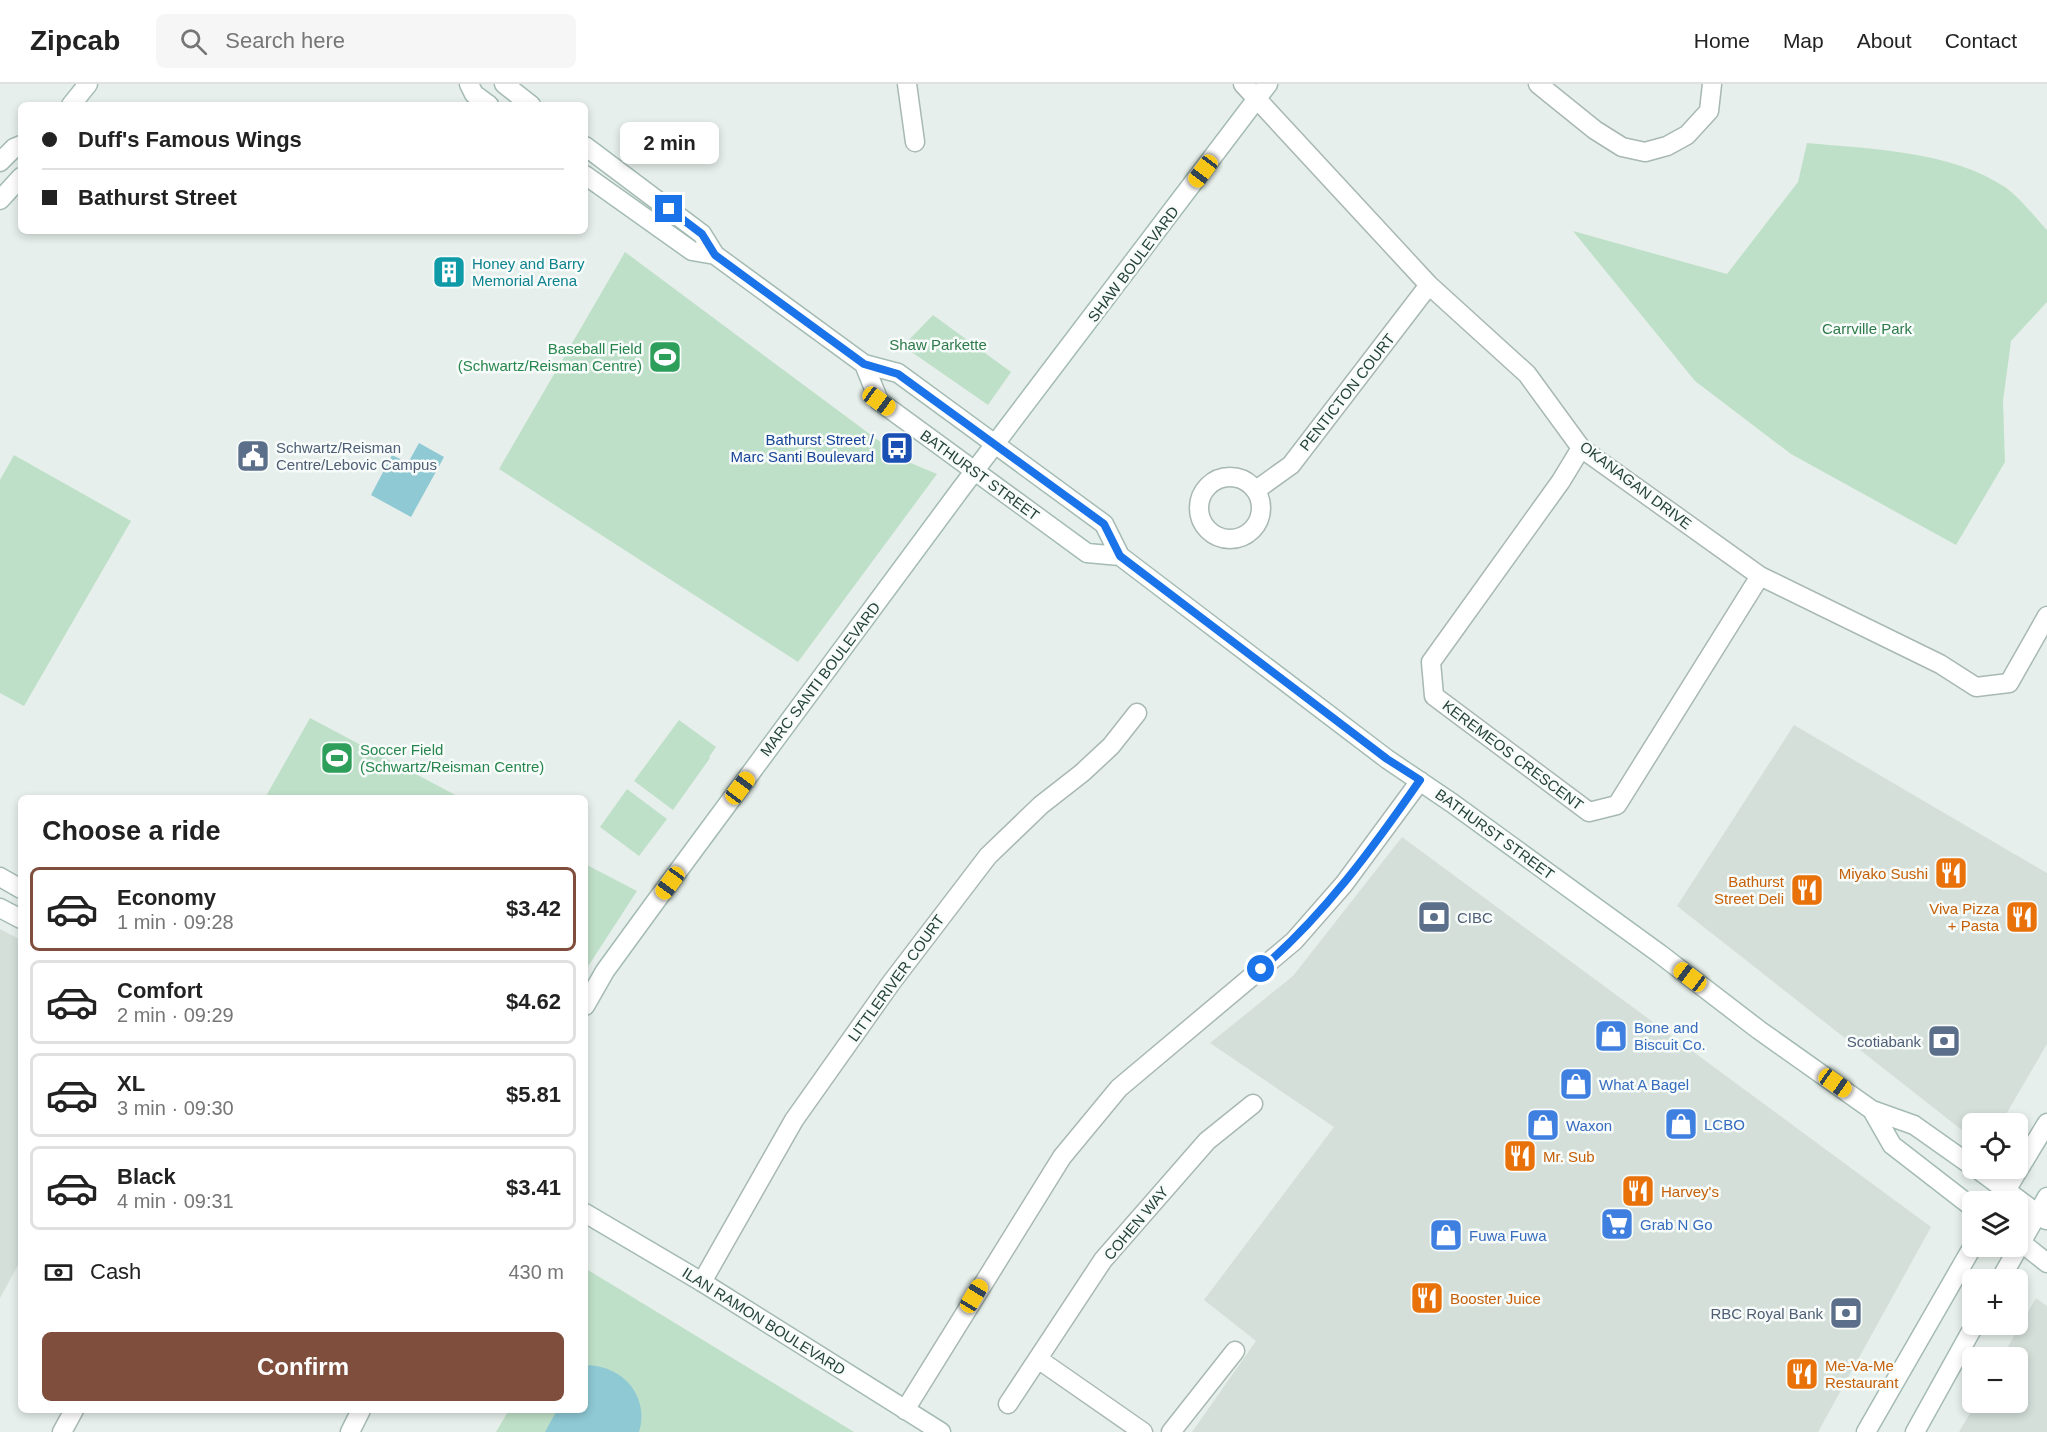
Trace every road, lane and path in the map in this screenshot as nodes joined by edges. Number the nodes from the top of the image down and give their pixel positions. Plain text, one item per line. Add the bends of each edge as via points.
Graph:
1 (88, 84) edge
2 (469, 84) edge
3 (504, 84) edge
4 (907, 84) edge
5 (1243, 84) edge
6 (1538, 84) edge
7 (1712, 84) edge
8 (1263, 91) edge
9 (73, 102) edge
10 (485, 102) edge
11 (527, 102) edge
12 (915, 142) dead end
13 (18, 146) edge
14 (588, 148) edge
15 (0, 162) edge
16 (588, 176) edge
17 (18, 180) edge
18 (0, 200) edge
19 (715, 255) junction
20 (1429, 285) junction
21 (864, 364) junction
22 (997, 445) junction
23 (1581, 448) junction
24 (975, 472) junction
25 (1256, 490) dead end
26 (1120, 556) junction
27 (1760, 576) junction
28 (2047, 616) edge
29 (1137, 713) dead end
30 (1420, 780) junction
31 (0, 877) edge
32 (18, 887) edge
33 (0, 908) edge
34 (18, 917) edge
35 (588, 1001) edge
36 (1253, 1104) dead end
37 (1872, 1110) junction
38 (2047, 1123) edge
39 (1962, 1159) edge
40 (1986, 1179) edge
41 (1997, 1191) edge
42 (2005, 1191) edge
43 (2047, 1197) edge
44 (1962, 1199) edge
45 (2028, 1210) edge
46 (588, 1215) edge
47 (2042, 1218) edge
48 (2028, 1232) edge
49 (2028, 1248) edge
50 (1967, 1257) edge
51 (2047, 1263) edge
52 (702, 1282) junction
53 (1969, 1335) edge
54 (1234, 1351) dead end
55 (1038, 1359) junction
56 (1008, 1404) dead end
57 (905, 1410) junction
58 (72, 1413) edge
59 (360, 1413) edge
60 (62, 1432) edge
61 (350, 1432) edge
62 (941, 1432) edge
63 (1143, 1432) edge
64 (1171, 1432) edge
65 (1866, 1432) edge
66 (1915, 1432) edge

1 - 9 street
2 - 10 street
3 - 11 street
4 - 12 street
5 - 8 street, OKANAGAN DRIVE
6 - 7 street via 1595,130 1622,147 1645,152 1687,135 1709,111
8 - 20 street, OKANAGAN DRIVE
8 - 22 street, SHAW BOULEVARD
13 - 15 street
14 - 19 street, BATHURST STREET via 702,234
16 - 19 street, BATHURST STREET via 692,251
17 - 18 street
19 - 21 street, BATHURST STREET
20 - 23 street, OKANAGAN DRIVE via 1527,374
20 - 25 street, PENTICTON COURT via 1291,465
21 - 22 street, BATHURST STREET via 898,374
21 - 24 street, BATHURST STREET via 879,401
22 - 24 street, SHAW BOULEVARD
22 - 26 street, BATHURST STREET via 1104,524
23 - 27 street, OKANAGAN DRIVE
23 - 27 street, KEREMEOS CRESCENT via 1562,481 1431,662 1434,696 1589,812 1617,806
24 - 26 street, BATHURST STREET via 1087,553
24 - 35 street, MARC SANTI BOULEVARD via 605,970
26 - 30 street, BATHURST STREET
27 - 28 street, OKANAGAN DRIVE via 1940,664 1976,687 2009,683
29 - 52 street, LITTLERIVER COURT via 1111,746 988,856 794,1120
30 - 37 street, BATHURST STREET
30 - 57 street via 1344,884 1294,941 1119,1088 1062,1156
31 - 32 street
33 - 34 street
36 - 55 street, COHEN WAY via 1207,1141 1129,1229 1103,1260
37 - 39 street, BATHURST STREET via 1914,1125
37 - 44 street, BATHURST STREET via 1892,1145
38 - 42 street
40 - 41 street, BATHURST STREET
43 - 47 street
45 - 47 street, BATHURST STREET
46 - 52 street, ILAN RAMON BOULEVARD
47 - 48 street
49 - 51 street
50 - 65 street
52 - 57 street, ILAN RAMON BOULEVARD
53 - 66 street
54 - 64 street
55 - 56 street, COHEN WAY
55 - 63 street
57 - 62 street, ILAN RAMON BOULEVARD
58 - 60 street
59 - 61 street

